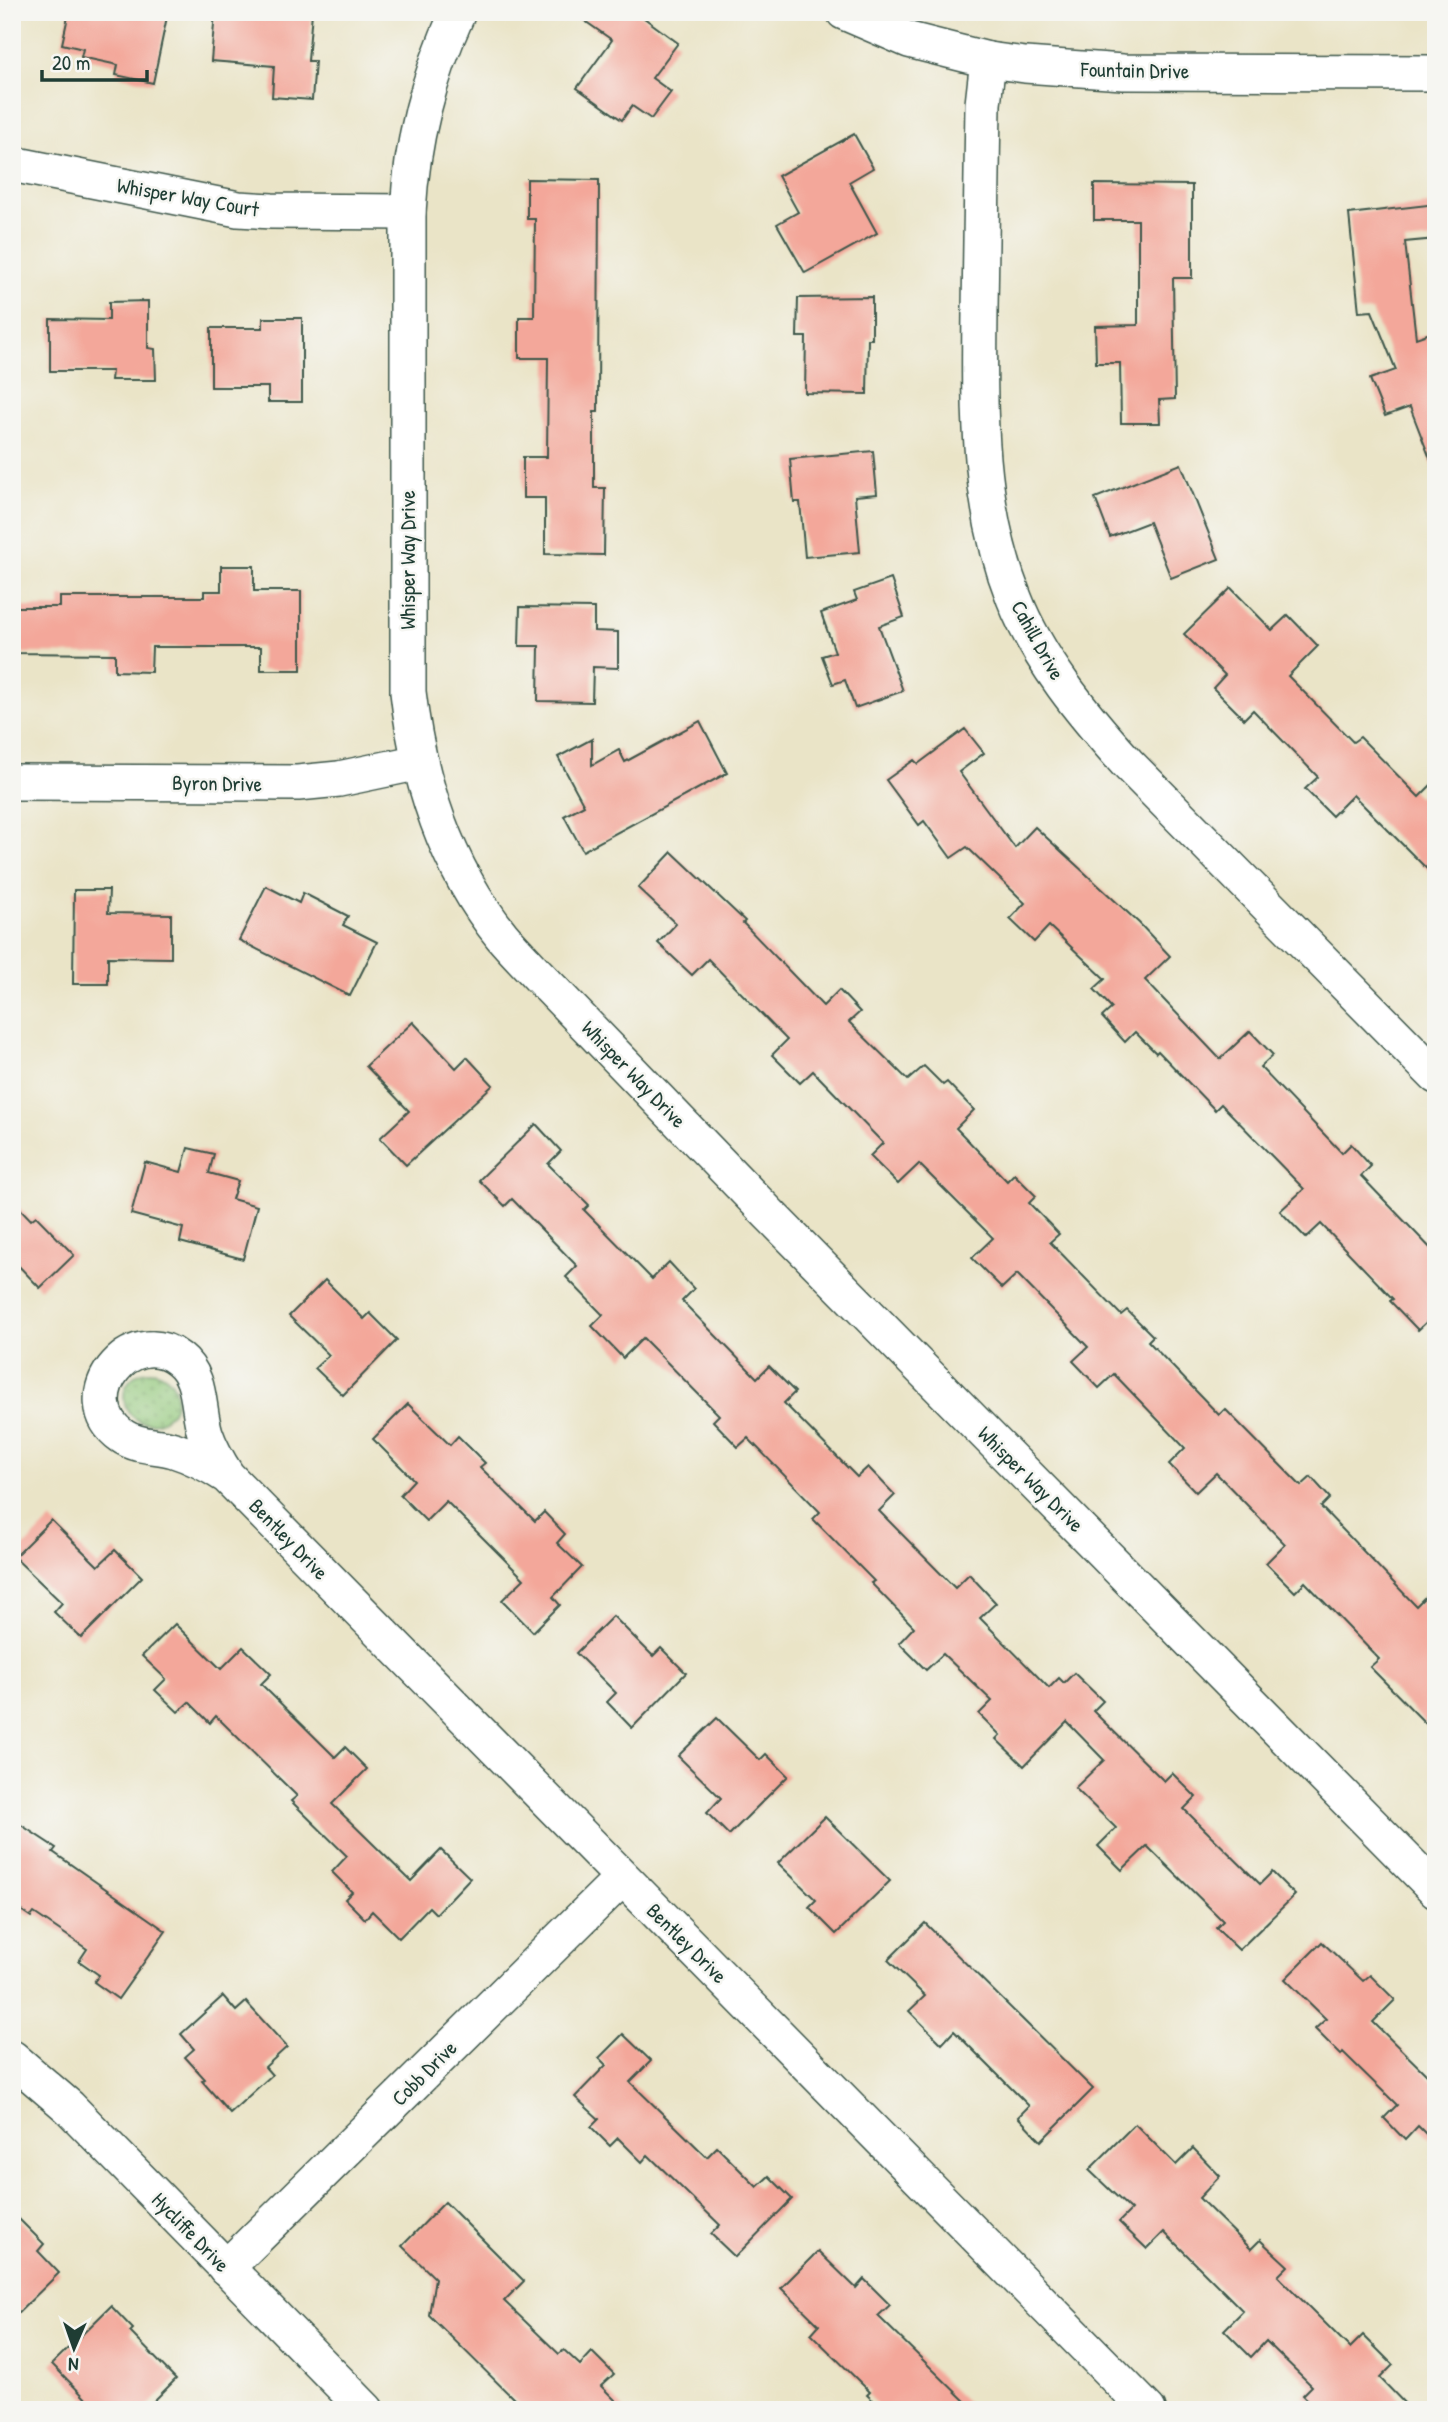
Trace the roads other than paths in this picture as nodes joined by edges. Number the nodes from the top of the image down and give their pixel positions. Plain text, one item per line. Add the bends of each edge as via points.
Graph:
1 (458, 12) edge
2 (844, 12) edge
3 (988, 60) junction
4 (1436, 73) edge
5 (12, 164) edge
6 (408, 212) junction
7 (420, 762) junction
8 (12, 782) edge
9 (1436, 1076) edge
10 (227, 1476) dead end
11 (622, 1878) junction
12 (1436, 1889) edge
13 (12, 2058) edge
14 (226, 2268) junction
15 (366, 2410) edge
16 (1148, 2410) edge

1 - 6 street, Whisper Way Drive via 421,113
2 - 3 street, Fountain Drive via 909,40
3 - 4 street, Fountain Drive via 1123,72
3 - 9 street, Cahill Drive via 982,104 979,399 990,519 1015,600 1039,648 1094,726
5 - 6 street, Whisper Way Court via 238,209
6 - 7 street, Whisper Way Drive via 407,648 408,692
7 - 8 street, Byron Drive via 298,783
7 - 12 street, Whisper Way Drive via 446,843 473,894 535,972
10 - 11 street, Bentley Drive
11 - 14 street, Cobb Drive
11 - 16 street, Bentley Drive
13 - 14 street, Hycliffe Drive via 69,2108
14 - 15 street, Hycliffe Drive

